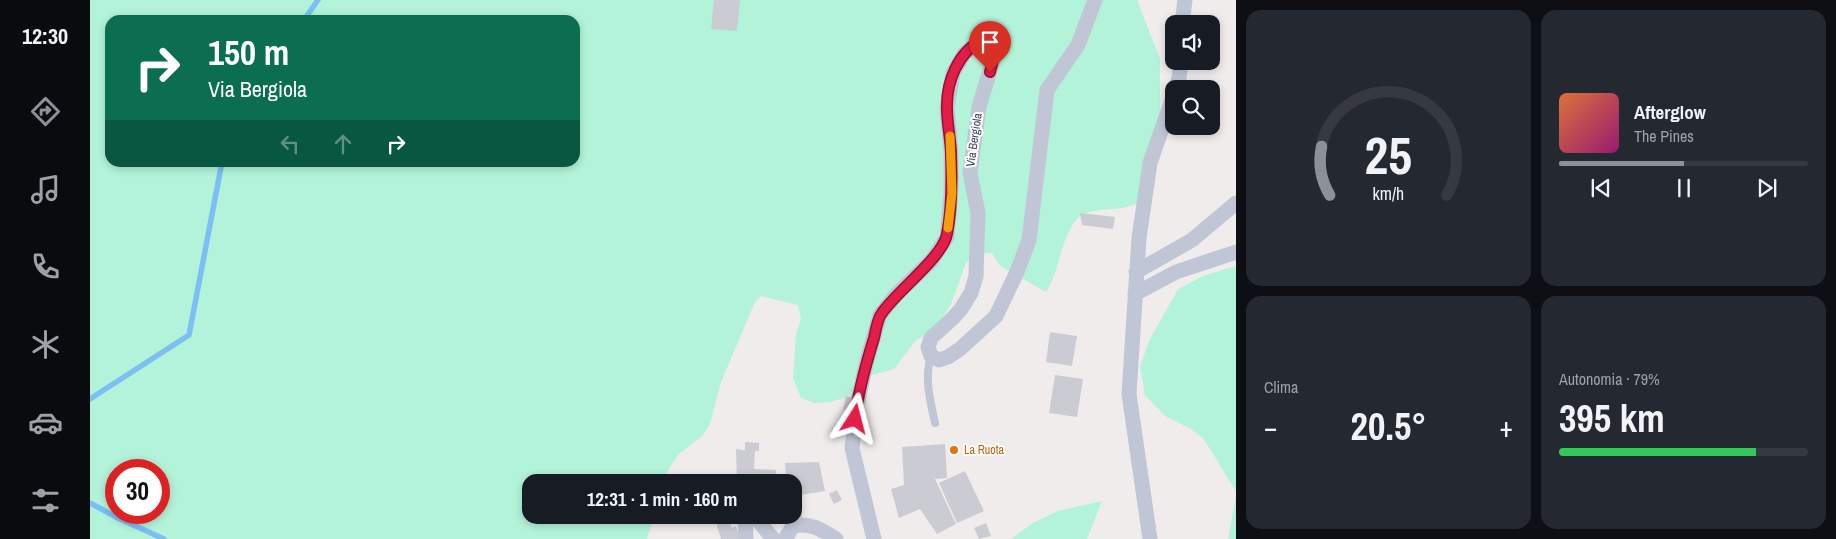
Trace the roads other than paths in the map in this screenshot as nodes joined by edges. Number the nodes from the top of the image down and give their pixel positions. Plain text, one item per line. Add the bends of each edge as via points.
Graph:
1 (1095, 0) edge
2 (1185, 0) edge
3 (1183, 15) edge
4 (1165, 120) edge
5 (1236, 203) edge
6 (1236, 252) edge
7 (1136, 272) junction
8 (1135, 294) junction
9 (931, 356) junction
10 (935, 423) dead end
11 (745, 524) edge
12 (761, 524) edge
13 (746, 539) edge
14 (773, 539) edge
15 (785, 539) edge
16 (836, 539) edge
17 (874, 539) edge
18 (1150, 539) edge

1 - 9 street via 1078,45 1047,90 1029,240 1017,272 996,316 948,357 939,360
2 - 3 street
4 - 7 street via 1150,163
5 - 7 street via 1192,240
6 - 8 street via 1176,272
7 - 8 street
8 - 18 street via 1129,394
9 - 10 lane via 927,370 928,391
9 - 17 street, Via Bergiola via 928,347 931,338 961,309 971,294 976,276 978,213 970,173 979,106 995,54 992,45 984,39 964,54 953,72 947,108 952,193 947,237 932,260 880,314 858,397 852,448
11 - 13 street
12 - 14 street
15 - 16 street via 793,526 804,523

